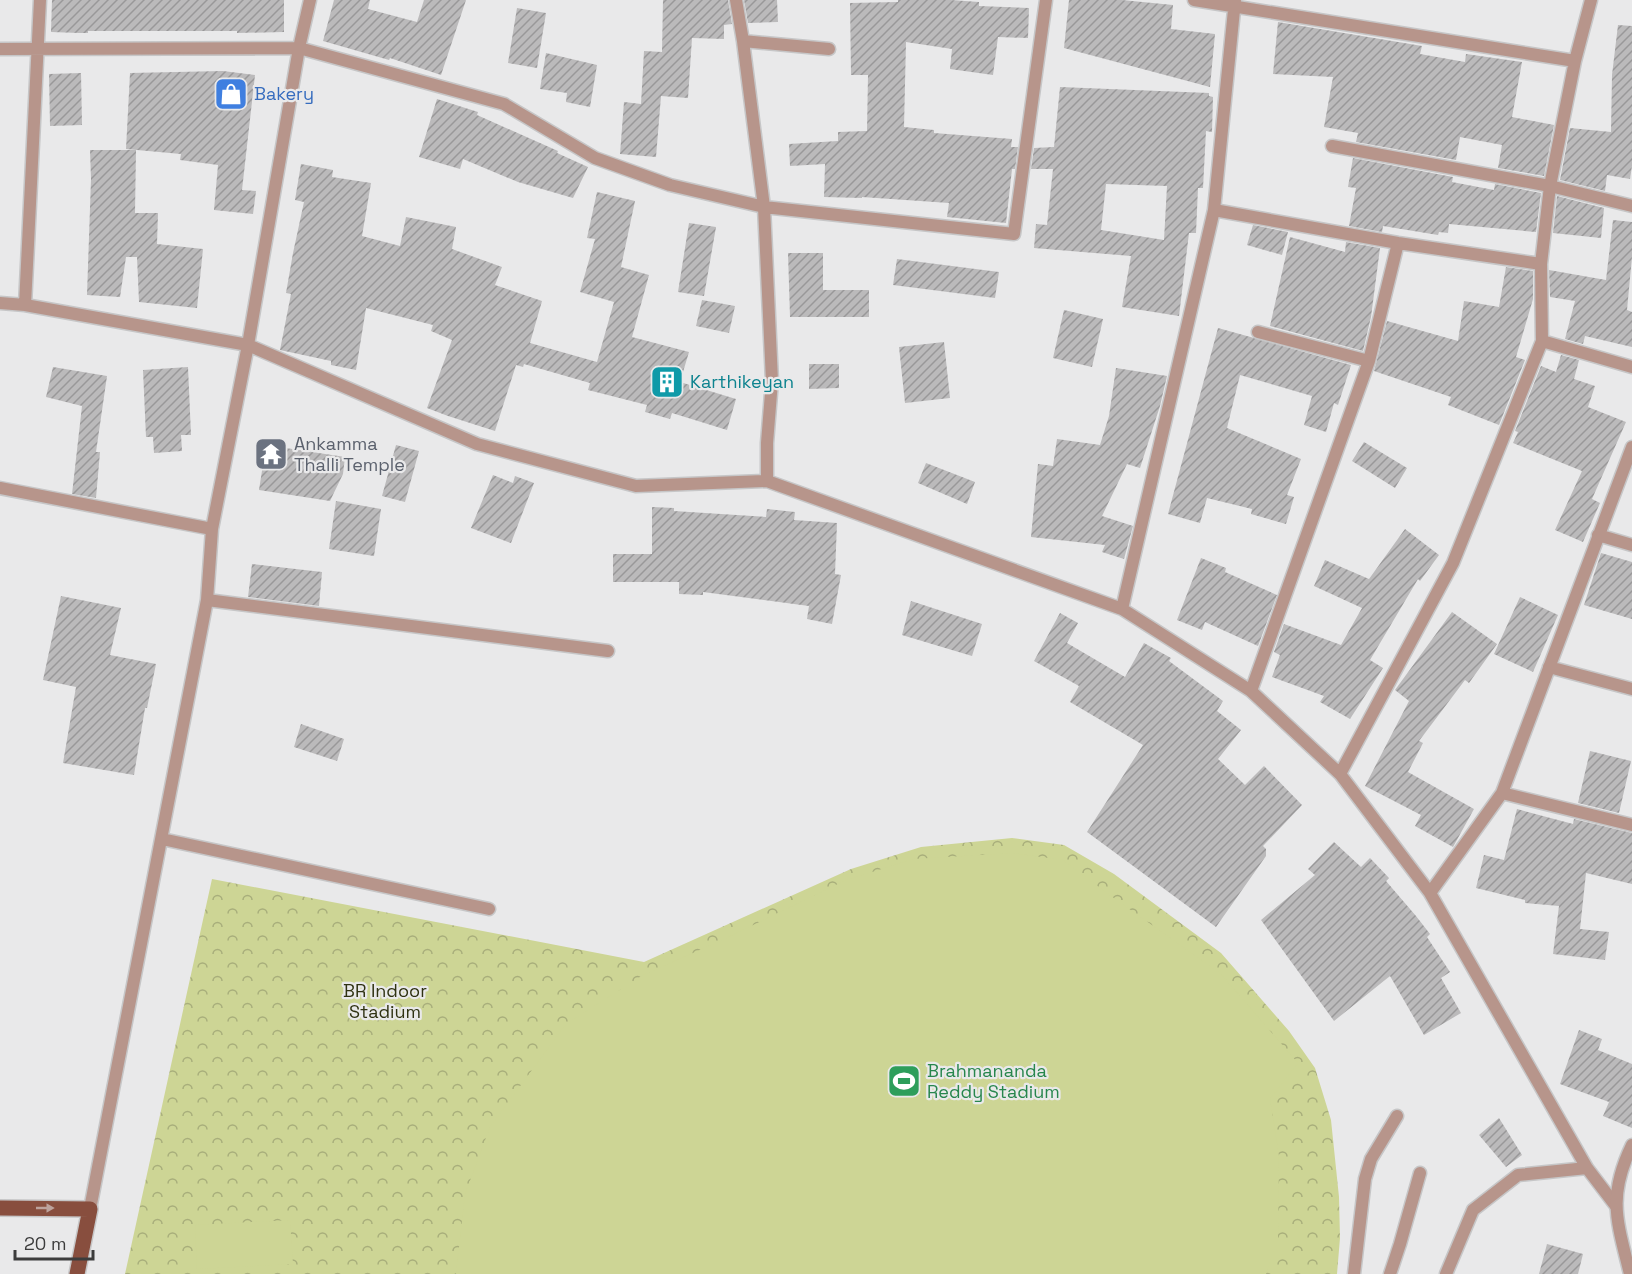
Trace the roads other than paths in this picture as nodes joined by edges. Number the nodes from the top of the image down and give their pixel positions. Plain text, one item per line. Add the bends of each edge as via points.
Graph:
1 (40, 0) edge
2 (310, 0) edge
3 (736, 0) edge
4 (1046, 0) edge
5 (1194, 0) edge
6 (1591, 0) edge
7 (1235, 3) edge
8 (743, 41) junction
9 (0, 48) edge
10 (38, 48) junction
11 (299, 48) junction
12 (829, 49) dead end
13 (1575, 61) junction
14 (1332, 146) dead end
15 (1550, 186) junction
16 (1632, 206) edge
17 (764, 207) junction
18 (1214, 210) junction
19 (1398, 243) junction
20 (1541, 264) junction
21 (0, 303) edge
22 (25, 305) junction
23 (1258, 332) dead end
24 (1542, 341) junction
25 (248, 345) junction
26 (1369, 361) junction
27 (1632, 367) edge
28 (1632, 447) edge
29 (767, 481) junction
30 (0, 488) edge
31 (212, 529) junction
32 (1598, 535) junction
33 (1632, 545) edge
34 (207, 600) junction
35 (1122, 609) junction
36 (608, 651) dead end
37 (1550, 667) junction
38 (1632, 689) edge
39 (1251, 691) junction
40 (1340, 774) junction
41 (1502, 793) junction
42 (1632, 825) edge
43 (162, 839) junction
44 (1430, 893) junction
45 (489, 909) dead end
46 (1397, 1116) dead end
47 (1632, 1145) edge
48 (1587, 1168) junction
49 (1420, 1173) dead end
50 (1616, 1206) junction
51 (0, 1208) edge
52 (90, 1209) junction
53 (77, 1274) edge
54 (1354, 1274) edge
55 (1390, 1274) edge
56 (1446, 1274) edge
57 (1630, 1274) edge

1 - 10 street
2 - 11 street
3 - 8 street
4 - 17 street via 1014,234
5 - 7 street
6 - 13 street
7 - 13 street
7 - 18 street
8 - 12 street
8 - 17 street
9 - 10 street
10 - 11 street
10 - 22 street
11 - 17 street via 504,104 595,158 670,185
11 - 25 street
13 - 15 street
14 - 15 street
15 - 16 street
15 - 20 street
17 - 29 street via 772,381
18 - 19 street
18 - 35 street
19 - 20 street
19 - 26 street
20 - 24 street
21 - 22 street
22 - 25 street
23 - 26 street
24 - 27 street
24 - 40 street via 1453,563
25 - 29 street via 477,444 636,486
25 - 31 street
26 - 39 street
28 - 32 street
29 - 35 street
30 - 31 street
31 - 34 street
32 - 33 street
32 - 37 street
34 - 36 street
34 - 43 street
35 - 39 street
37 - 38 street
37 - 41 street
39 - 40 street
40 - 44 street
41 - 42 street
41 - 44 street
43 - 45 street
43 - 52 street
44 - 48 street
46 - 54 street via 1371,1159 1365,1179
47 - 50 street via 1617,1182
48 - 50 street
48 - 56 street via 1518,1174 1473,1210
49 - 55 street
50 - 57 street
51 -> 52 main road
52 - 53 main road

